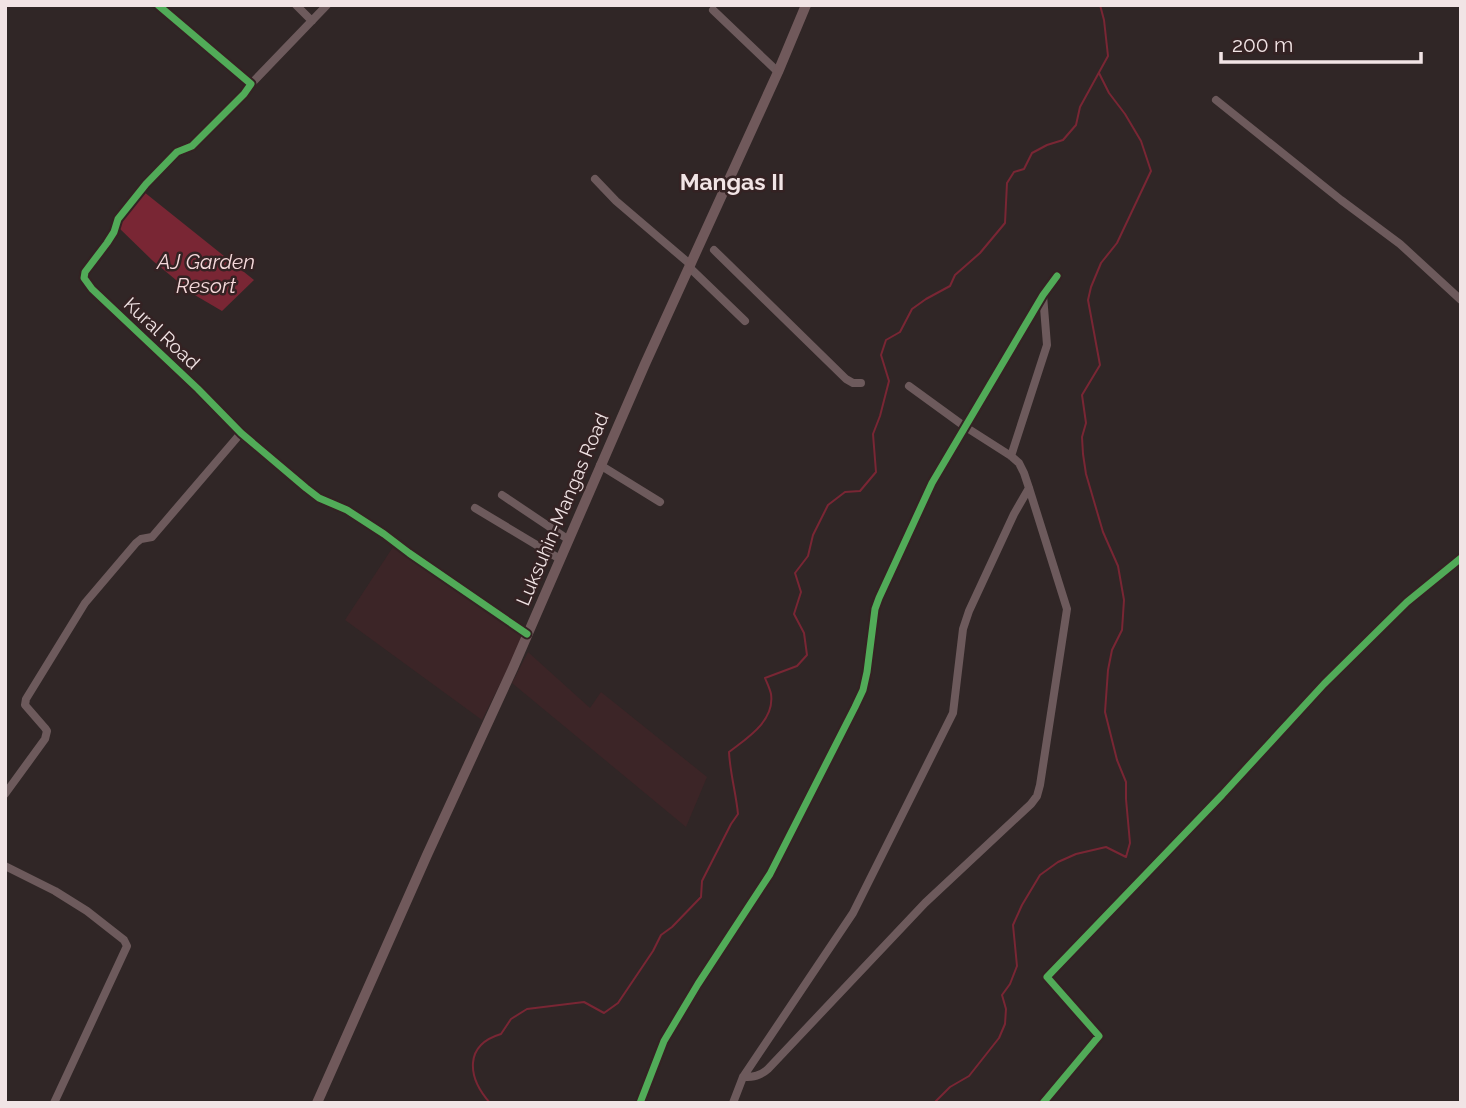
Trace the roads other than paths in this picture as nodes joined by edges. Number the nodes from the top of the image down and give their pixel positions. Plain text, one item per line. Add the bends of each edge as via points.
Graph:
1 (159, 5) edge
2 (296, 5) edge
3 (327, 5) edge
4 (806, 5) edge
5 (713, 9) dead end
6 (312, 21) junction
7 (778, 72) junction
8 (251, 84) junction
9 (1216, 100) dead end
10 (595, 179) dead end
11 (702, 238) junction
12 (690, 267) junction
13 (1057, 276) dead end
14 (1042, 295) junction
15 (1461, 300) edge
16 (745, 321) dead end
17 (861, 383) dead end
18 (909, 386) dead end
19 (964, 426) junction
20 (242, 433) junction
21 (1011, 456) junction
22 (600, 465) junction
23 (1029, 488) junction
24 (502, 495) dead end
25 (660, 502) dead end
26 (475, 508) dead end
27 (569, 540) junction
28 (1461, 558) edge
29 (560, 559) junction
30 (527, 634) junction
31 (5, 794) edge
32 (5, 866) edge
33 (743, 1077) junction
34 (54, 1103) edge
35 (317, 1103) edge
36 (640, 1103) edge
37 (733, 1103) edge
38 (1043, 1103) edge

1 - 8 street
2 - 6 street
3 - 6 street
4 - 7 main road, Luksuhin-Mangas Road
5 - 7 street
6 - 8 street
7 - 11 main road, Luksuhin-Mangas Road
8 - 20 street, Kural Road via 192,146 177,152 146,184 118,219 84,278
9 - 15 street via 1400,244
10 - 12 street
11 - 12 main road, Luksuhin-Mangas Road
11 - 17 street via 846,379
12 - 16 street
12 - 22 main road, Luksuhin-Mangas Road
13 - 14 street
14 - 19 street
14 - 21 street via 1047,345
18 - 19 street
19 - 21 street
19 - 36 street via 879,598 867,672 855,707 770,874 664,1041
20 - 30 street, Kural Road via 319,498 384,534
20 - 31 street via 152,537 136,543 85,603 26,699 25,705 47,731
21 - 23 street
22 - 25 street
22 - 27 main road, Luksuhin-Mangas Road
23 - 33 street via 962,629 950,721 853,913
23 - 33 street via 1067,610 1037,796 925,903 763,1074
24 - 27 street
26 - 29 street
27 - 29 main road, Luksuhin-Mangas Road
28 - 38 street via 1324,684 1047,976 1099,1036
29 - 30 main road, Luksuhin-Mangas Road
30 - 35 main road, Luksuhin-Mangas Road
32 - 34 street via 87,911 127,946
33 - 37 street

